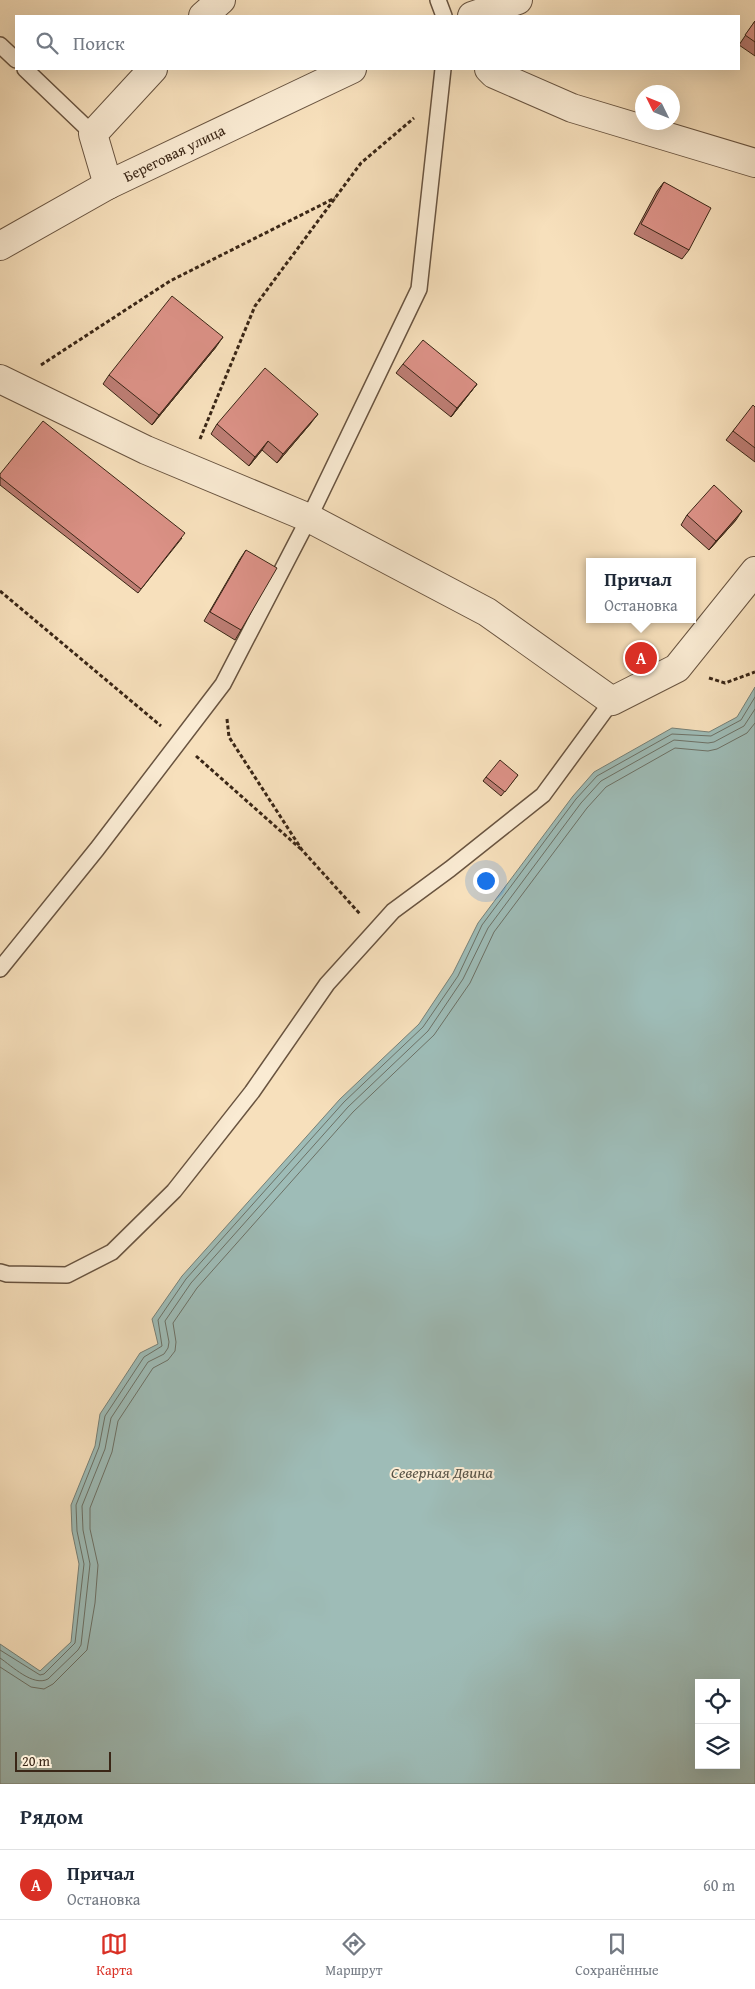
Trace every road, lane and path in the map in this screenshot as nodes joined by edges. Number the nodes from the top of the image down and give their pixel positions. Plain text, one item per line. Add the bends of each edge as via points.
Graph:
1 (221, 0) edge
2 (438, 0) edge
3 (518, 0) edge
4 (204, 15) edge
5 (444, 15) edge
6 (475, 15) edge
7 (0, 45) edge
8 (15, 59) edge
9 (26, 70) edge
10 (152, 70) edge
11 (350, 70) edge
12 (443, 70) edge
13 (490, 70) edge
14 (440, 96) junction
15 (93, 134) junction
16 (755, 163) edge
17 (108, 185) junction
18 (336, 198) junction
19 (0, 246) edge
20 (6, 382) edge
21 (188, 468) junction
22 (309, 518) junction
23 (755, 571) edge
24 (0, 591) edge
25 (755, 672) edge
26 (725, 683) dead end
27 (223, 684) junction
28 (612, 701) junction
29 (179, 741) junction
30 (302, 850) junction
31 (375, 931) junction
32 (0, 969) edge
33 (0, 1272) edge

1 - 4 street
2 - 5 lane
3 - 6 street
7 - 8 lane
9 - 15 lane
10 - 15 street
11 - 17 street, Береговая улица
12 - 14 lane
13 - 16 street via 572,108
14 - 18 path via 361,163
14 - 22 lane via 419,289
15 - 17 street
17 - 19 street, Береговая улица
18 - 20 path via 170,281
18 - 21 path via 255,306
20 - 21 street
21 - 22 street
22 - 27 lane
22 - 28 street via 487,612
23 - 28 street via 677,668
24 - 29 path
25 - 26 path
27 - 29 lane
27 - 30 path via 228,737
28 - 31 lane via 543,795 393,911
29 - 30 path
29 - 32 lane
30 - 31 path
31 - 33 lane via 327,984 252,1092 174,1191 112,1252 67,1275

